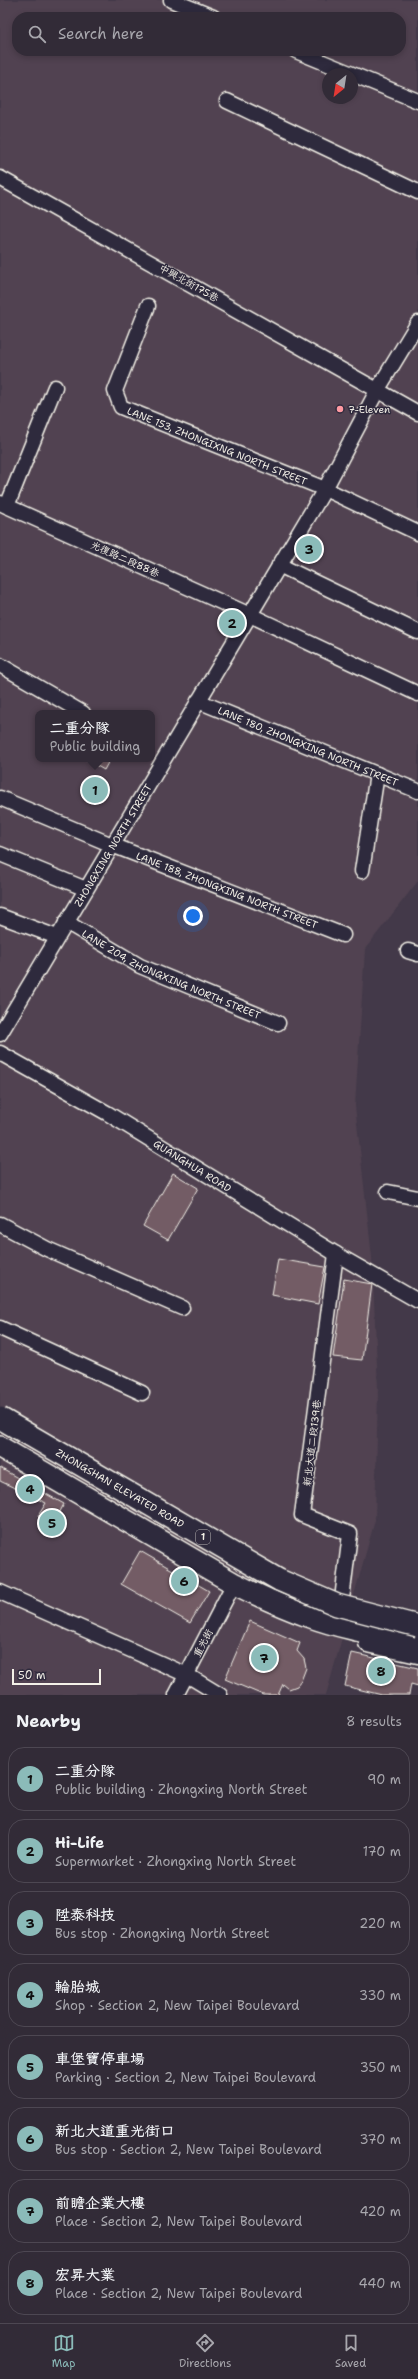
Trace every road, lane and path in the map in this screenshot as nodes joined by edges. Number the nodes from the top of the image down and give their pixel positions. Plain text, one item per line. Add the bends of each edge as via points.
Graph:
1 (171, 0) edge
2 (201, 12) edge
3 (308, 56) edge
4 (226, 101) dead end
5 (418, 101) edge
6 (0, 178) edge
7 (418, 192) edge
8 (148, 306) dead end
9 (418, 323) edge
10 (54, 387) dead end
11 (378, 389) junction
12 (418, 413) edge
13 (325, 489) junction
14 (3, 504) edge
15 (418, 533) edge
16 (279, 565) junction
17 (250, 615) junction
18 (418, 632) edge
19 (0, 665) edge
20 (418, 694) edge
21 (198, 701) junction
22 (78, 710) edge
23 (157, 756) edge
24 (154, 762) edge
25 (378, 774) junction
26 (418, 791) edge
27 (0, 798) edge
28 (112, 845) junction
29 (0, 854) edge
30 (362, 871) dead end
31 (86, 889) junction
32 (0, 916) edge
33 (66, 922) junction
34 (343, 935) dead end
35 (57, 937) junction
36 (278, 1023) dead end
37 (0, 1034) edge
38 (0, 1053) edge
39 (388, 1192) dead end
40 (418, 1198) edge
41 (0, 1224) edge
42 (336, 1254) junction
43 (418, 1301) edge
44 (182, 1308) dead end
45 (0, 1328) edge
46 (142, 1393) dead end
47 (0, 1410) edge
48 (0, 1418) edge
49 (0, 1433) edge
50 (0, 1447) edge
51 (0, 1458) edge
52 (230, 1591) junction
53 (0, 1592) edge
54 (342, 1599) junction
55 (418, 1620) edge
56 (418, 1623) edge
57 (418, 1626) edge
58 (418, 1643) edge
59 (418, 1654) edge
60 (187, 1675) junction
61 (176, 1695) edge
62 (220, 1695) edge

1 - 2 street
3 - 5 street
4 - 7 street
6 - 11 street, 中興北街175巷
8 - 13 street, LANE 153, ZHONGIXNG NORTH STREET via 115,391 121,406
9 - 11 street, ZHONGXING NORTH STREET
10 - 14 street
11 - 12 street, 中興北街175巷
11 - 13 street, ZHONGXING NORTH STREET
13 - 15 street, LANE 153, ZHONGIXNG NORTH STREET
13 - 16 street, ZHONGXING NORTH STREET
14 - 17 street, 光復路二段88巷
16 - 17 street, ZHONGXING NORTH STREET
16 - 18 street
17 - 20 street, 光復路二段88巷
17 - 21 street, ZHONGXING NORTH STREET
19 - 22 street
21 - 23 street, ZHONGXING NORTH STREET
21 - 25 street, LANE 180, ZHONGXING NORTH STREET
24 - 28 street, ZHONGXING NORTH STREET
25 - 26 street, LANE 180, ZHONGXING NORTH STREET
25 - 30 street
27 - 28 street, LANE 188, ZHONGXING NORTH STREET
28 - 31 street, ZHONGXING NORTH STREET
28 - 34 street, LANE 188, ZHONGXING NORTH STREET
29 - 31 street
31 - 33 street, ZHONGXING NORTH STREET
32 - 35 street
33 - 35 street, ZHONGXING NORTH STREET
33 - 36 street, LANE 204, ZHONGXING NORTH STREET via 140,966
35 - 37 street, ZHONGXING NORTH STREET
38 - 42 street, GUANGHUA ROAD via 108,1113
39 - 40 street
41 - 44 street via 46,1249
42 - 43 street, GUANGHUA ROAD
42 - 54 street, 新北大道二段139巷 via 302,1515 350,1534
45 - 46 street
47 - 54 main road, 1 via 241,1552 296,1581
48 - 57 highway, ZHONGSHAN ELEVATED ROAD / 1, bridge via 279,1580 337,1605
49 - 56 highway via 236,1569 285,1594 332,1611 374,1620
50 - 58 highway, 1 via 235,1584 267,1600 357,1630
51 - 52 main road
52 - 59 main road via 270,1611 310,1625
52 - 60 street, 重光街
53 - 60 street
54 - 55 main road, 1
60 - 61 street, 重光街
60 - 62 street

